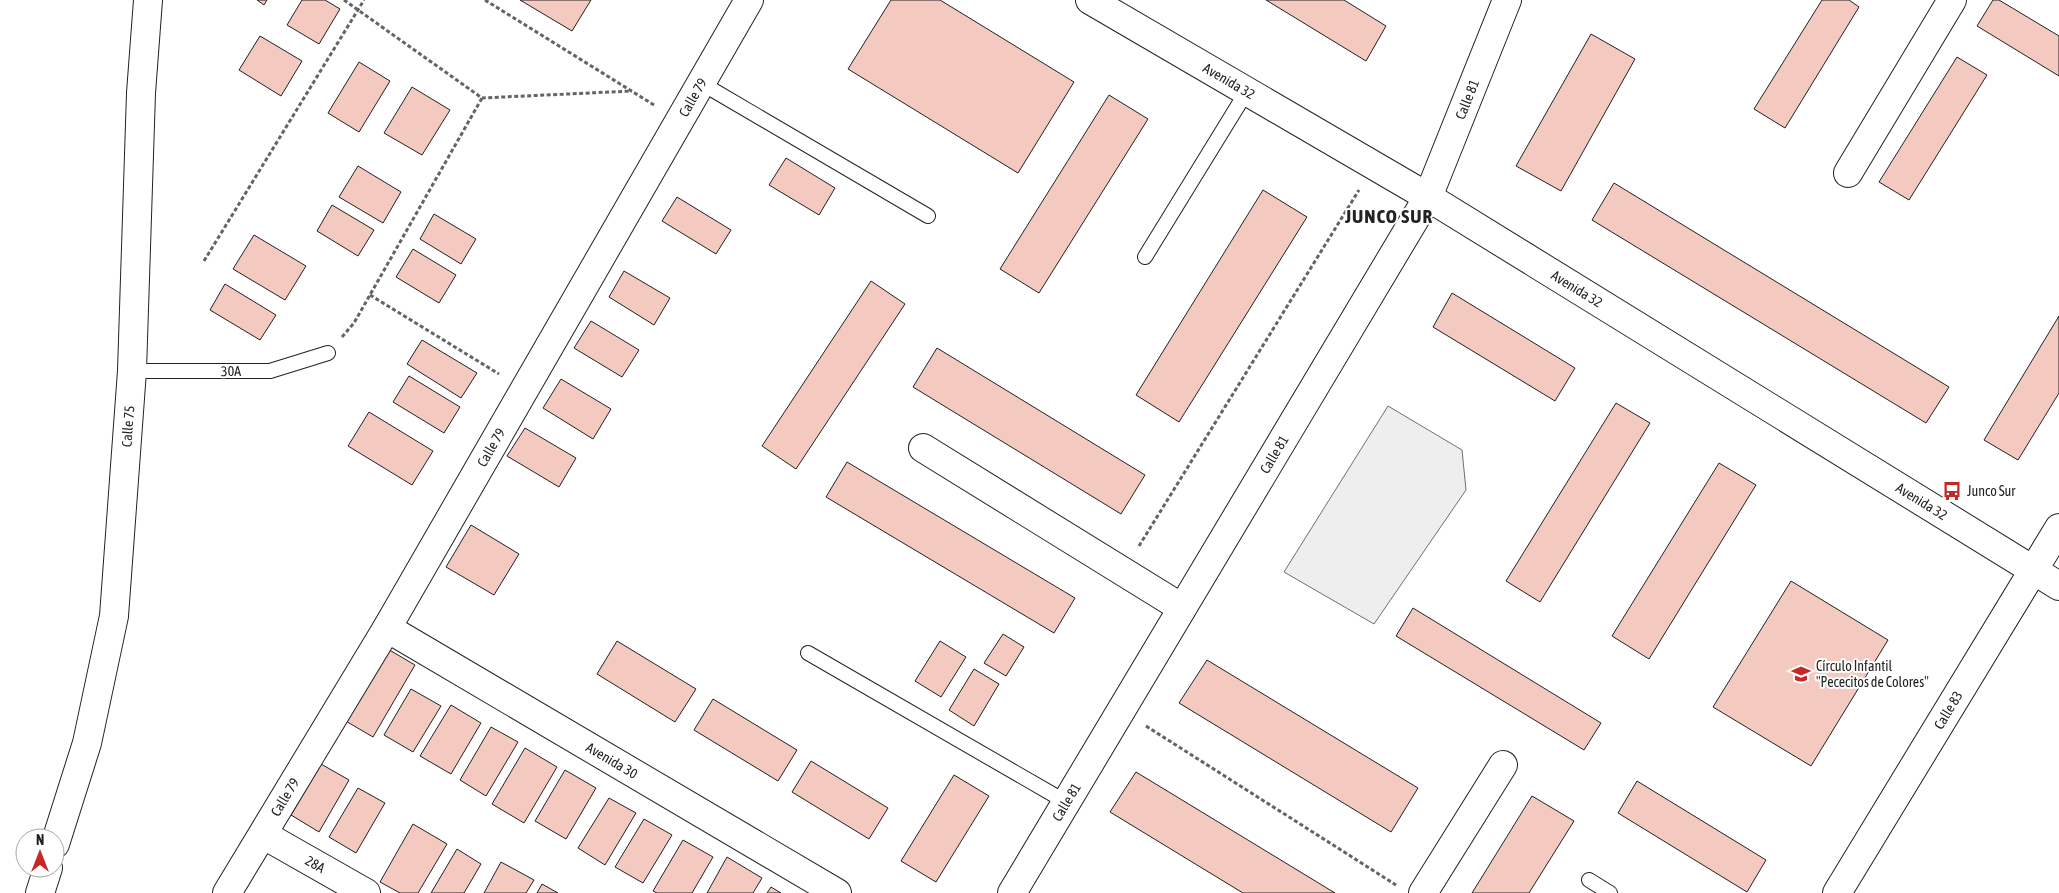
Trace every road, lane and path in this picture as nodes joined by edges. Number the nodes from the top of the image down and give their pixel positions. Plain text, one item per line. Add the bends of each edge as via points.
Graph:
1 (148, 0) edge
2 (344, 0) edge
3 (364, 0) edge
4 (485, 0) edge
5 (750, 0) edge
6 (1090, 0) edge
7 (1507, 0) edge
8 (1952, 0) edge
9 (359, 9) junction
10 (701, 83) junction
11 (632, 91) junction
12 (1247, 91) junction
13 (482, 98) junction
14 (679, 120) junction
15 (1374, 166) junction
16 (1848, 173) dead end
17 (1428, 198) junction
18 (928, 216) dead end
19 (1145, 257) dead end
20 (204, 261) dead end
21 (370, 295) junction
22 (328, 353) joint
23 (132, 370) junction
24 (524, 389) junction
25 (923, 448) dead end
26 (2059, 528) edge
27 (2032, 570) junction
28 (1124, 571) junction
29 (2059, 586) edge
30 (1182, 608) junction
31 (387, 628) junction
32 (808, 653) dead end
33 (1122, 710) junction
34 (1503, 765) dead end
35 (1066, 802) junction
36 (60, 828) edge
37 (264, 835) junction
38 (45, 878) edge
39 (1589, 880) dead end
40 (1412, 890) edge
41 (40, 893) edge
42 (227, 893) edge
43 (366, 893) edge
44 (837, 893) edge
45 (1012, 893) edge
46 (1610, 893) edge
47 (1837, 893) edge

1 - 23 street, Calle 75 via 140,93
2 - 9 path
3 - 9 path
4 - 11 path
5 - 10 street, Calle 79
6 - 12 street, Avenida 32
7 - 17 street, Calle 81
8 - 16 street
9 - 13 path
9 - 20 path
10 - 14 street, Calle 79
10 - 18 lane
11 - 13 path
11 - 14 path
12 - 15 street, Avenida 32
12 - 19 lane
13 - 21 path
14 - 24 street, Calle 79
15 - 17 street, Avenida 32
15 - 28 path
17 - 27 street, Avenida 32
17 - 30 street, Calle 81
21 - 22 path via 354,324
21 - 24 path
22 - 23 lane, 30A via 270,370
23 - 36 street, Calle 75 via 114,616 87,743
24 - 31 street, Calle 79
25 - 28 street
26 - 27 street, Calle 83
27 - 29 street, Avenida 32
27 - 47 street, Calle 83
28 - 30 street
30 - 33 street, Calle 81
31 - 37 street, Calle 79
31 - 44 street, Avenida 30
32 - 35 lane
33 - 35 street, Calle 81
33 - 40 path
34 - 40 street
35 - 45 street, Calle 81
37 - 42 street, Calle 79
37 - 43 street, 28A
38 - 41 street
39 - 46 lane

